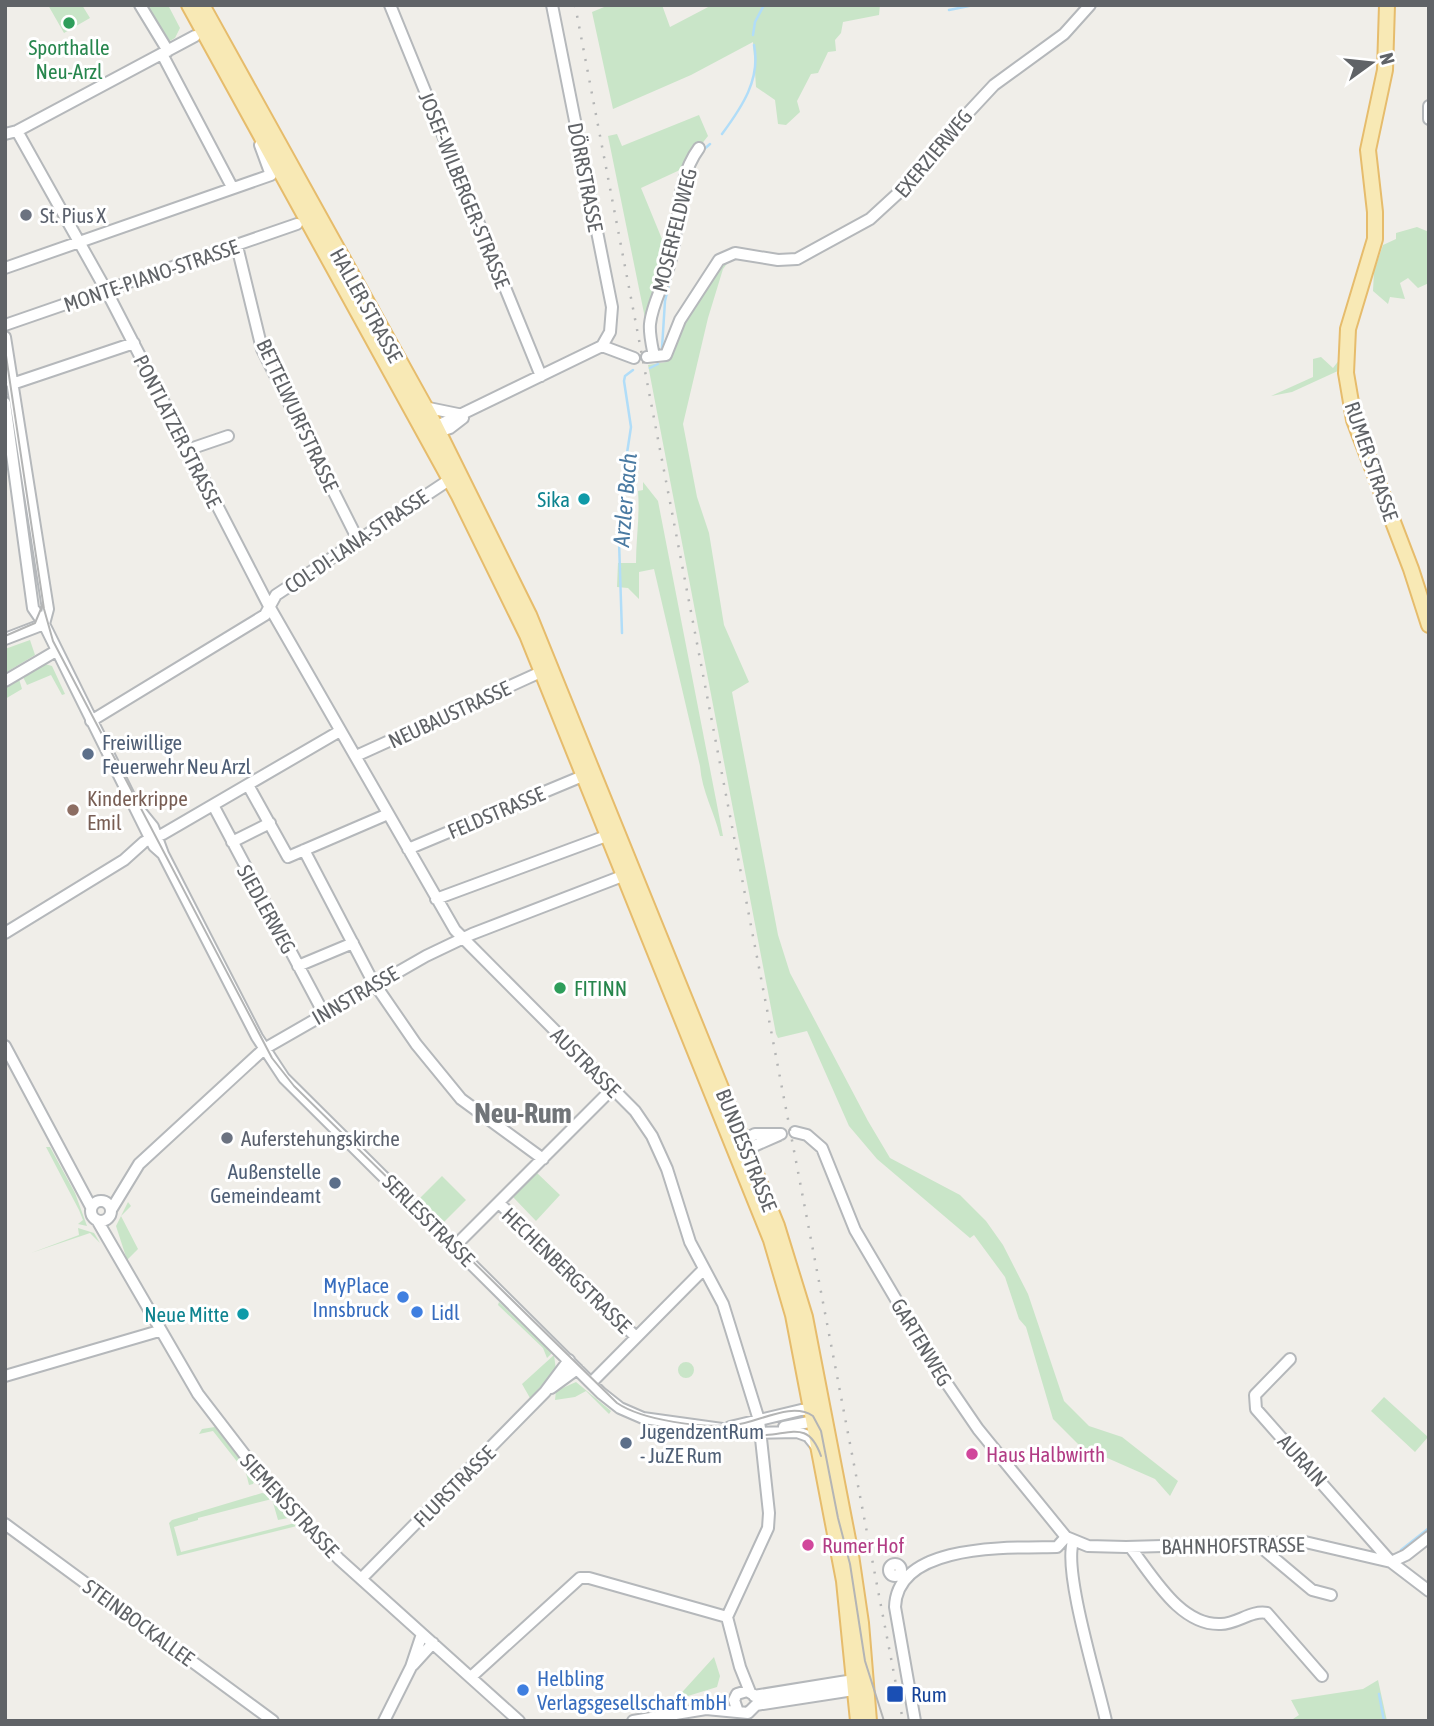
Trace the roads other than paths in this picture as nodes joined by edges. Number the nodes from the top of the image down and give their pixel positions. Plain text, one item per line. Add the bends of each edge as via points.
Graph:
1 (140, 5) edge
2 (178, 5) edge
3 (189, 5) edge
4 (202, 5) edge
5 (390, 5) edge
6 (552, 5) edge
7 (1090, 5) edge
8 (1387, 5) edge
9 (195, 36) junction
10 (165, 53) junction
11 (219, 63) junction
12 (1429, 106) edge
13 (251, 119) junction
14 (1429, 119) edge
15 (9, 134) edge
16 (699, 148) dead end
17 (232, 187) junction
18 (297, 224) dead end
19 (78, 241) junction
20 (237, 246) junction
21 (5, 268) edge
22 (106, 290) junction
23 (5, 325) edge
24 (5, 337) edge
25 (134, 343) junction
26 (602, 346) junction
27 (650, 357) joint
28 (634, 358) dead end
29 (541, 376) junction
30 (12, 384) junction
31 (5, 403) edge
32 (424, 407) junction
33 (469, 412) junction
34 (433, 431) junction
35 (229, 436) dead end
36 (187, 450) junction
37 (449, 480) junction
38 (358, 540) junction
39 (269, 606) junction
40 (522, 612) junction
41 (44, 624) junction
42 (1429, 625) edge
43 (5, 639) edge
44 (56, 651) junction
45 (543, 671) junction
46 (5, 681) edge
47 (91, 721) junction
48 (340, 731) junction
49 (356, 756) junction
50 (585, 775) junction
51 (248, 785) junction
52 (213, 805) junction
53 (388, 814) junction
54 (270, 823) junction
55 (609, 835) junction
56 (158, 841) junction
57 (232, 842) junction
58 (408, 849) junction
59 (304, 850) junction
60 (625, 875) junction
61 (436, 899) junction
62 (5, 933) edge
63 (461, 939) junction
64 (353, 943) junction
65 (298, 966) junction
66 (374, 983) junction
67 (323, 1012) junction
68 (5, 1046) edge
69 (264, 1049) junction
70 (613, 1087) junction
71 (795, 1132) dead end
72 (741, 1145) junction
73 (543, 1159) junction
74 (499, 1203) junction
75 (102, 1210) junction
76 (455, 1246) junction
77 (703, 1269) junction
78 (159, 1331) junction
79 (636, 1337) junction
80 (1290, 1359) dead end
81 (569, 1360) junction
82 (577, 1370) junction
83 (5, 1376) edge
84 (591, 1383) junction
85 (545, 1392) junction
86 (816, 1413) junction
87 (760, 1426) junction
88 (819, 1453) junction
89 (5, 1524) edge
90 (1429, 1537) edge
91 (1070, 1540) junction
92 (1256, 1542) junction
93 (1130, 1547) junction
94 (1391, 1562) junction
95 (917, 1566) junction
96 (901, 1569) dead end
97 (361, 1579) junction
98 (1429, 1591) edge
99 (1331, 1595) dead end
100 (727, 1617) junction
101 (422, 1634) junction
102 (433, 1643) junction
103 (411, 1667) junction
104 (1322, 1676) dead end
105 (471, 1677) junction
106 (859, 1682) junction
107 (747, 1697) junction
108 (706, 1709) junction
109 (737, 1709) junction
110 (865, 1719) edge
111 (273, 1721) edge
112 (384, 1721) edge
113 (519, 1721) edge
114 (633, 1721) edge
115 (915, 1721) edge
116 (1106, 1721) edge

1 - 10 street
2 - 9 main road
3 - 11 main road, HALLER STRASSE
4 - 32 main road, HALLER STRASSE
5 - 29 street, JOSEF-WILBERGER-STRASSE
6 - 26 street, DÖRRSTRASSE via 612,307 610,332
7 - 27 street, EXERZIERWEG via 1064,34 994,85 919,174 870,219 797,258 778,260 735,253 719,260 680,320 666,355
8 - 42 main road, RUMER STRASSE via 1385,70 1368,150 1375,239 1350,320 1346,373 1354,420
9 - 10 street
9 - 11 main road
10 - 15 street
10 - 17 street
11 - 13 main road, HALLER STRASSE
12 - 14 street
13 - 17 street, HALLER STRASSE via 271,175
13 - 34 main road, HALLER STRASSE
15 - 19 street, PONTLATZER STRASSE
16 - 27 street, MOSERFELDWEG via 685,177 671,261 652,313
17 - 19 street
18 - 20 street, MONTE-PIANO-STRASSE
19 - 21 street
19 - 22 street, PONTLATZER STRASSE
20 - 22 street, MONTE-PIANO-STRASSE
20 - 38 street, BETTELWURFSTRASSE via 262,349
22 - 23 street, MONTE-PIANO-STRASSE
22 - 25 street, PONTLATZER STRASSE
24 - 30 street
25 - 30 street
25 - 36 street, PONTLATZER STRASSE
26 - 28 street
26 - 29 street
29 - 33 street
30 - 41 street via 48,609
31 - 41 street, SERLESSTRASSE via 31,597
32 - 33 street via 444,413
32 - 34 main road, HALLER STRASSE
33 - 34 street
34 - 37 main road, HALLER STRASSE
34 - 40 main road, HALLER STRASSE
35 - 36 street
36 - 39 street, PONTLATZER STRASSE
37 - 38 street, COL-DI-LANA-STRASSE
37 - 40 main road, HALLER STRASSE
38 - 39 street, COL-DI-LANA-STRASSE via 275,595
39 - 47 street, COL-DI-LANA-STRASSE via 265,615
39 - 48 street, PONTLATZER STRASSE
40 - 45 main road, BUNDESSTRASSE
40 - 72 main road, BUNDESSTRASSE
41 - 43 street
41 - 44 street, SERLESSTRASSE
44 - 46 street
44 - 47 street, SERLESSTRASSE
45 - 49 street, NEUBAUSTRASSE
45 - 50 main road, BUNDESSTRASSE
47 - 56 street, SERLESSTRASSE
48 - 49 street, AUSTRASSE
48 - 51 street
49 - 53 street, AUSTRASSE
50 - 55 main road, BUNDESSTRASSE
50 - 58 street, FELDSTRASSE
51 - 52 street
51 - 54 street
52 - 56 street
52 - 57 street, SIEDLERWEG
53 - 58 street, AUSTRASSE
53 - 59 street
54 - 57 street
54 - 59 street via 288,857
55 - 60 main road, BUNDESSTRASSE
55 - 61 street
56 - 62 street
56 - 69 street, SERLESSTRASSE
57 - 65 street, SIEDLERWEG
58 - 61 street, AUSTRASSE
59 - 64 street
60 - 63 street, INNSTRASSE
60 - 72 main road, BUNDESSTRASSE
61 - 63 street, AUSTRASSE
63 - 66 street, INNSTRASSE
63 - 70 street, AUSTRASSE
64 - 65 street
64 - 66 street
65 - 67 street, SIEDLERWEG
66 - 67 street, INNSTRASSE
66 - 73 street via 394,1016 461,1099
67 - 69 street, INNSTRASSE
68 - 75 street, SIEMENSSTRASSE via 76,1181
69 - 75 street, INNSTRASSE via 139,1164
69 - 76 street, SERLESSTRASSE via 292,1087
70 - 73 street
70 - 77 street, AUSTRASSE via 655,1143
71 - 91 street, GARTENWEG via 807,1135 822,1148 855,1230 937,1369 978,1429
72 - 86 main road, BUNDESSTRASSE via 794,1273
73 - 74 street
74 - 76 street
74 - 79 street, HECHENBERGSTRASSE
75 - 78 street, SIEMENSSTRASSE via 110,1247
76 - 81 street, SERLESSTRASSE
77 - 79 street
77 - 87 street, AUSTRASSE via 723,1304
78 - 83 street
78 - 97 street, SIEMENSSTRASSE via 198,1394 257,1471
79 - 84 street
80 - 94 street, AURAIN via 1255,1395 1256,1409
81 - 82 street, SERLESSTRASSE
81 - 85 street, FLURSTRASSE
82 - 84 street, SERLESSTRASSE
82 - 85 street, FLURSTRASSE
84 - 87 street, SERLESSTRASSE via 611,1402 636,1415 723,1428
85 - 97 street, FLURSTRASSE
86 - 87 street, SERLESSTRASSE
86 - 88 main road, BUNDESSTRASSE
86 - 106 main road, BUNDESSTRASSE via 859,1600
87 - 88 street, SERLESSTRASSE via 803,1433
87 - 100 street, AUSTRASSE via 768,1528
88 - 106 main road, BUNDESSTRASSE
89 - 111 street, STEINBOCKALLEE
90 - 94 street
91 - 93 street, BAHNHOFSTRASSE via 1088,1546
91 - 95 street, BAHNHOFSTRASSE via 1057,1547 977,1550
91 - 116 street via 1075,1591
92 - 93 street, BAHNHOFSTRASSE
92 - 94 street, BAHNHOFSTRASSE via 1305,1542
92 - 99 street via 1312,1590
93 - 104 street via 1187,1616 1224,1625 1267,1613
94 - 98 street
95 - 96 street, BAHNHOFSTRASSE
95 - 115 street via 898,1592 895,1607
97 - 101 street, SIEMENSSTRASSE
100 - 105 street via 580,1578
100 - 107 street
101 - 102 street, SIEMENSSTRASSE
101 - 103 street
102 - 103 street
102 - 105 street, SIEMENSSTRASSE
103 - 112 street
105 - 113 street, SIEMENSSTRASSE
106 - 107 street
106 - 110 main road, BUNDESSTRASSE
106 - 110 main road, BUNDESSTRASSE
107 - 108 street
107 - 109 street
107 - 109 street via 748,1713
108 - 109 street
108 - 114 street

